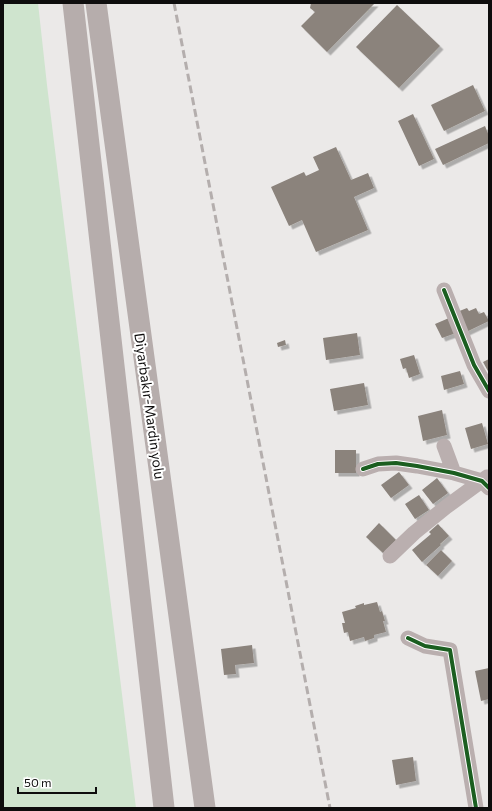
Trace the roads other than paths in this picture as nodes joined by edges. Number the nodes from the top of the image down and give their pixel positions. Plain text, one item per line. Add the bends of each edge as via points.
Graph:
1 (74, 3) edge
2 (96, 3) edge
3 (444, 290) dead end
4 (489, 391) edge
5 (444, 446) dead end
6 (363, 469) dead end
7 (454, 473) junction
8 (487, 481) edge
9 (390, 556) dead end
10 (408, 638) dead end
11 (164, 808) edge
12 (205, 808) edge
13 (476, 808) edge

1 - 11 highway, Diyarbakır-Mardin yolu
2 - 12 highway, Diyarbakır-Mardin yolu
3 - 4 street via 474,365
5 - 7 street
6 - 7 street via 378,464 396,463
7 - 8 street
8 - 9 street via 446,507
10 - 13 street via 425,646 450,650

